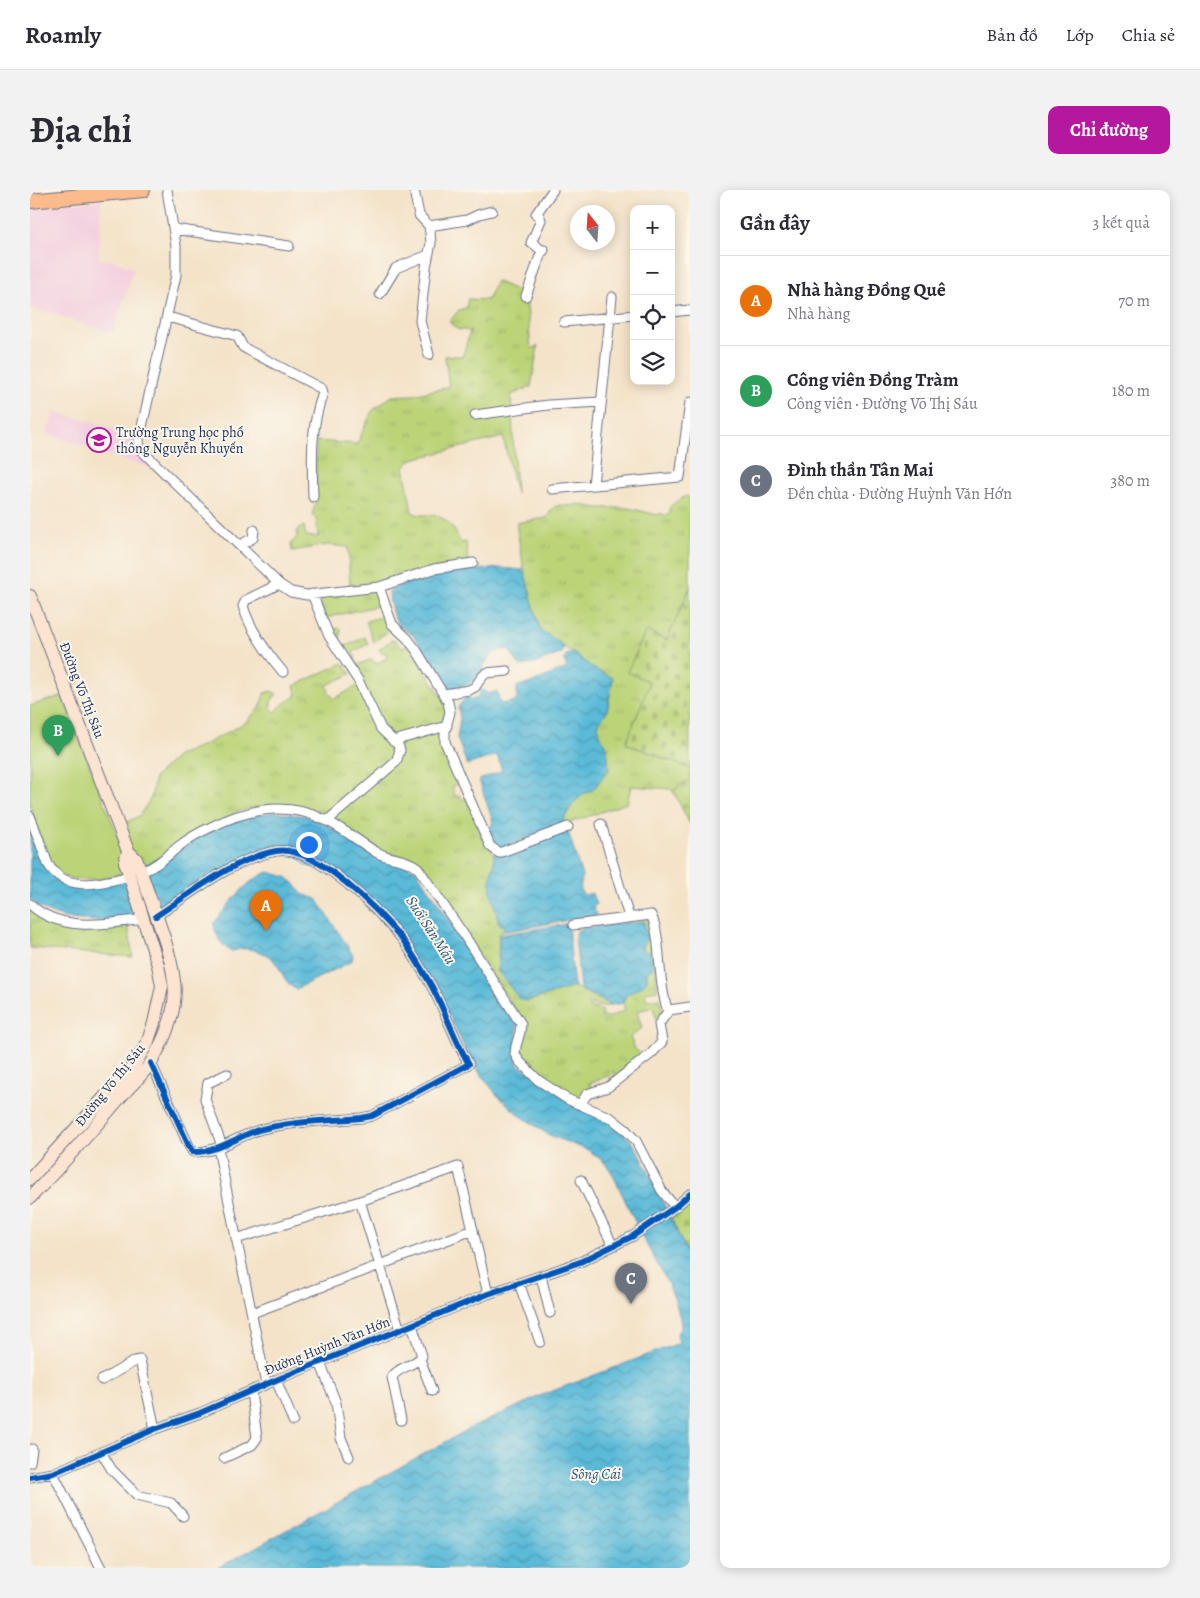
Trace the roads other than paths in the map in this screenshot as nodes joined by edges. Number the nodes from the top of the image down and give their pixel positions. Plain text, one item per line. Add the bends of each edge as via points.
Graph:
1 (143, 190) edge
2 (167, 190) edge
3 (414, 190) edge
4 (554, 190) edge
5 (127, 191) edge
6 (30, 202) edge
7 (492, 211) dead end
8 (429, 226) junction
9 (174, 229) junction
10 (289, 246) dead end
11 (428, 255) junction
12 (380, 294) dead end
13 (526, 296) dead end
14 (612, 297) dead end
15 (690, 310) edge
16 (675, 312) edge
17 (630, 316) edge
18 (168, 317) junction
19 (610, 318) junction
20 (564, 322) dead end
21 (429, 355) dead end
22 (601, 402) junction
23 (690, 402) edge
24 (475, 415) dead end
25 (593, 485) junction
26 (552, 489) dead end
27 (313, 497) dead end
28 (254, 530) dead end
29 (240, 545) junction
30 (473, 564) dead end
31 (280, 584) junction
32 (379, 587) junction
33 (312, 594) junction
34 (30, 596) edge
35 (507, 671) dead end
36 (283, 672) dead end
37 (444, 694) junction
38 (447, 726) junction
39 (393, 741) junction
40 (30, 816) edge
41 (327, 821) junction
42 (601, 824) dead end
43 (568, 827) dead end
44 (135, 874) junction
45 (30, 904) edge
46 (150, 917) junction
47 (629, 917) junction
48 (573, 925) dead end
49 (690, 1007) edge
50 (669, 1010) junction
51 (151, 1063) junction
52 (227, 1074) dead end
53 (580, 1104) junction
54 (220, 1147) junction
55 (30, 1179) edge
56 (581, 1180) dead end
57 (690, 1194) edge
58 (30, 1198) edge
59 (360, 1201) junction
60 (676, 1207) junction
61 (473, 1230) junction
62 (236, 1239) junction
63 (613, 1246) junction
64 (380, 1264) junction
65 (541, 1276) junction
66 (518, 1283) junction
67 (488, 1294) junction
68 (252, 1313) junction
69 (550, 1313) dead end
70 (412, 1325) junction
71 (400, 1330) junction
72 (540, 1342) dead end
73 (420, 1359) junction
74 (320, 1362) junction
75 (102, 1380) dead end
76 (276, 1380) junction
77 (266, 1384) junction
78 (432, 1390) dead end
79 (251, 1392) junction
80 (401, 1420) dead end
81 (292, 1421) dead end
82 (155, 1429) junction
83 (32, 1449) dead end
84 (101, 1452) junction
85 (349, 1457) dead end
86 (224, 1458) dead end
87 (30, 1462) edge
88 (53, 1473) junction
89 (30, 1478) edge
90 (183, 1516) dead end
91 (102, 1568) edge

1 - 5 main road
2 - 9 street
3 - 8 street via 420,215
4 - 13 street via 536,214 542,220 531,244 533,242 544,250
5 - 6 main road
7 - 8 street via 467,220
8 - 11 street via 431,243
9 - 10 street
9 - 18 street via 177,266
11 - 12 street via 396,268
11 - 21 street via 420,321
14 - 19 street
15 - 16 street
17 - 19 street
18 - 27 street via 237,336 243,347 322,389 312,449
18 - 29 street via 138,444
19 - 20 street
19 - 22 street
22 - 24 street
22 - 25 street
23 - 25 street via 680,476
25 - 26 street
28 - 29 street via 253,538
29 - 31 street
30 - 32 street via 434,569
31 - 33 street via 296,594
31 - 36 street via 246,600 243,606 263,646
32 - 33 street
32 - 37 street via 392,624 417,650
33 - 39 street via 329,636 358,680 381,729
34 - 44 main road, Đường Võ Thị Sáu via 128,851 125,862
35 - 37 street via 486,673 469,690
37 - 38 street via 450,707
38 - 39 street
38 - 43 street via 444,736 448,750 492,848 499,853
39 - 41 street via 400,750 396,762
40 - 44 street via 48,864 62,879 72,883 94,883
41 - 44 street via 290,808 250,812 198,834 163,860
41 - 53 street via 378,853 404,860 418,868 520,1024 515,1054 519,1061 538,1080
42 - 47 street
44 - 46 main road, Đường Võ Thị Sáu
45 - 46 street via 48,916 87,925
46 - 51 main road, Đường Võ Thị Sáu via 170,959 175,982 174,1008 163,1041
46 - 54 street via 249,859 278,851 307,856 346,883 403,940 432,986 469,1064 372,1116 276,1126
46 - 55 main road, Đường Võ Thị Sáu via 162,986 147,1044 134,1065
47 - 48 street
47 - 50 street via 647,914 652,918 662,987
49 - 50 street
50 - 53 street via 658,1024 662,1042 655,1051 608,1087 587,1094
51 - 54 street via 193,1152
51 - 58 main road, Đường Võ Thị Sáu
52 - 54 street via 208,1083 205,1094
53 - 60 street via 611,1118 625,1129 640,1146 662,1191
54 - 62 street
56 - 63 street
57 - 60 street
59 - 61 street via 458,1168
59 - 62 street
59 - 64 street
60 - 63 street, Đường Huỳnh Văn Hớn
61 - 64 street
61 - 67 street
62 - 68 street
63 - 65 street, Đường Huỳnh Văn Hớn
64 - 68 street
64 - 71 street
65 - 66 street, Đường Huỳnh Văn Hớn
65 - 69 street
66 - 67 street, Đường Huỳnh Văn Hớn
66 - 72 street
67 - 70 street, Đường Huỳnh Văn Hớn
68 - 77 street
70 - 71 street, Đường Huỳnh Văn Hớn
70 - 73 street via 422,1352
71 - 74 street, Đường Huỳnh Văn Hớn
73 - 78 street
73 - 80 street via 392,1377
74 - 76 street, Đường Huỳnh Văn Hớn
74 - 85 street via 336,1403
75 - 82 street via 140,1360
76 - 77 street, Đường Huỳnh Văn Hớn
76 - 81 street
77 - 79 street, Đường Huỳnh Văn Hớn
79 - 82 street, Đường Huỳnh Văn Hớn
79 - 86 street via 257,1438
82 - 84 street, Đường Huỳnh Văn Hớn
83 - 87 street
84 - 88 street, Đường Huỳnh Văn Hớn
84 - 90 street via 112,1470 137,1495 172,1503
88 - 89 street, Đường Huỳnh Văn Hớn
88 - 91 street

